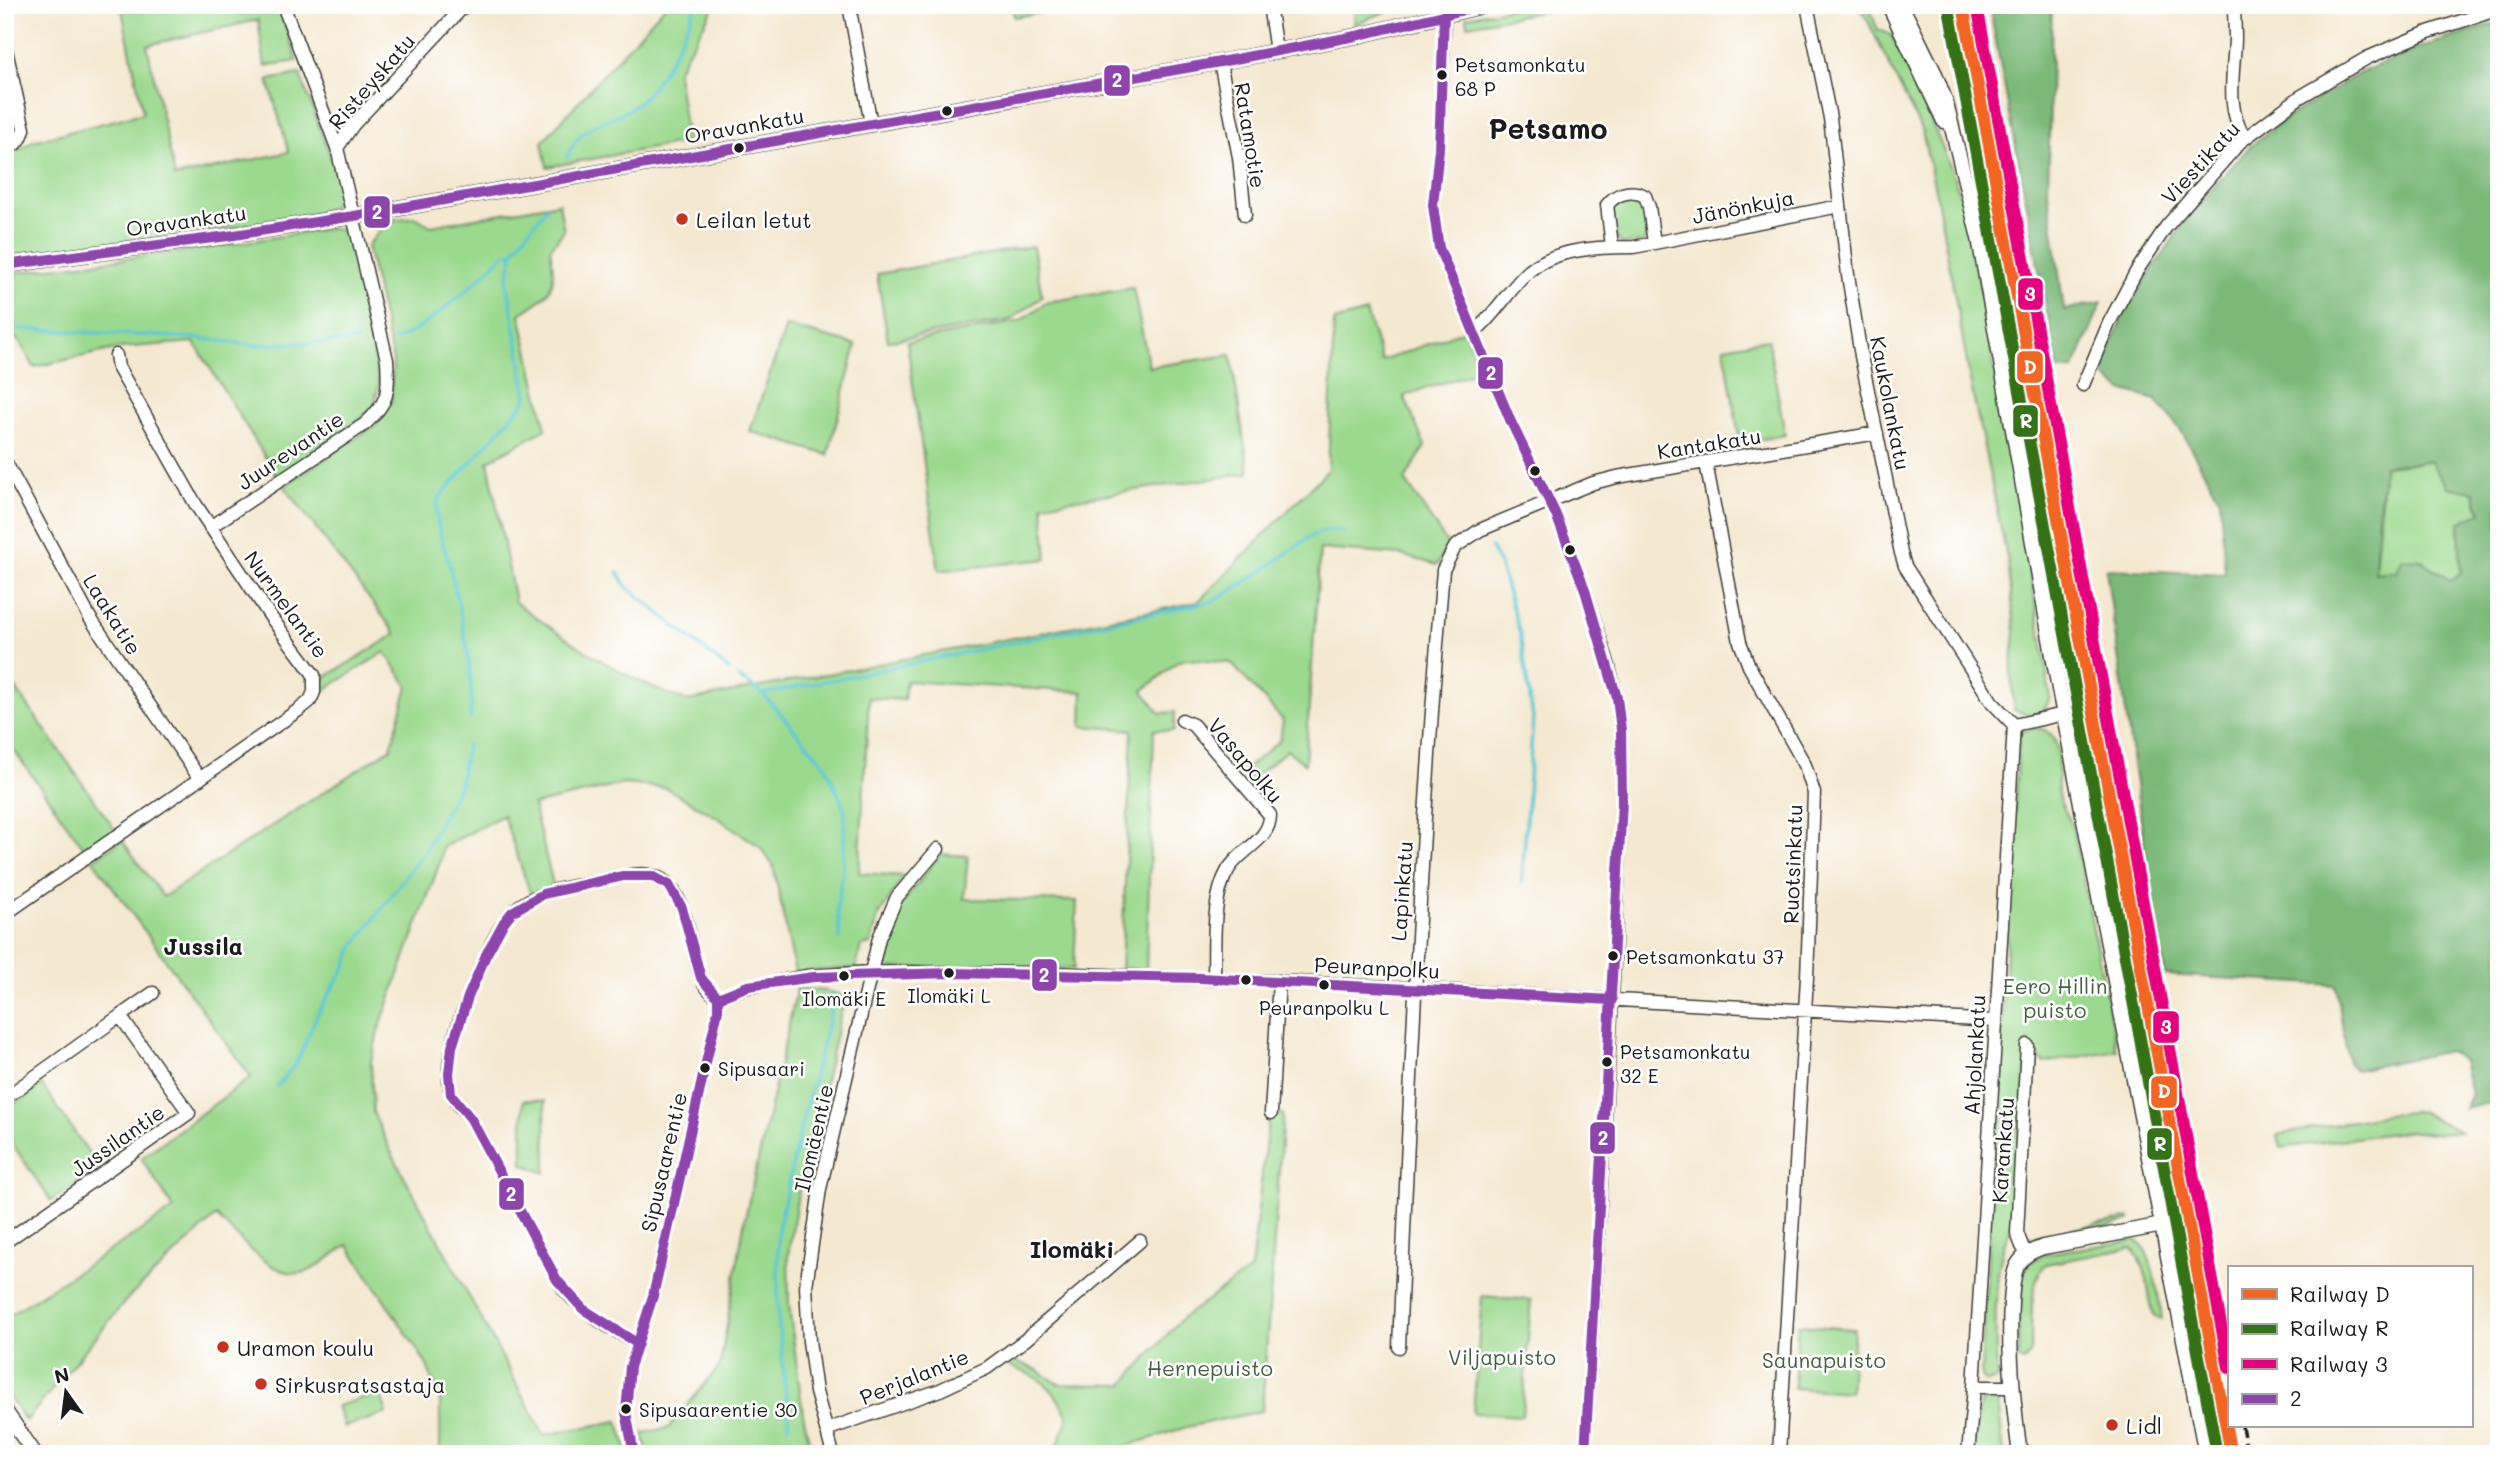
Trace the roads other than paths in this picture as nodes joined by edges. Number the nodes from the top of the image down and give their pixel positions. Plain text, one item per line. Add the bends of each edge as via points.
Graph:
1 (283, 5) edge
2 (465, 5) edge
3 (849, 5) edge
4 (1269, 5) edge
5 (1486, 5) edge
6 (1807, 5) edge
7 (1889, 5) edge
8 (1901, 5) edge
9 (2234, 5) edge
10 (2499, 9) edge
11 (1444, 10) edge
12 (5, 46) edge
13 (1276, 51) junction
14 (1220, 62) junction
15 (871, 124) junction
16 (2245, 138) junction
17 (1956, 147) junction
18 (5, 148) edge
19 (337, 148) junction
20 (1840, 206) junction
21 (1245, 215) dead end
22 (354, 216) junction
23 (1654, 243) junction
24 (1612, 246) junction
25 (5, 265) edge
26 (1475, 331) junction
27 (116, 355) dead end
28 (2083, 385) dead end
29 (386, 399) joint
30 (1877, 433) junction
31 (5, 461) edge
32 (1706, 463) junction
33 (1550, 501) junction
34 (210, 527) junction
35 (2064, 714) junction
36 (1182, 720) dead end
37 (2014, 725) junction
38 (201, 779) junction
39 (938, 849) dead end
40 (5, 914) edge
41 (870, 972) junction
42 (1214, 979) junction
43 (1279, 981) junction
44 (1414, 988) junction
45 (153, 993) dead end
46 (718, 998) junction
47 (1612, 1000) junction
48 (1805, 1009) junction
49 (120, 1016) junction
50 (1995, 1021) junction
51 (2027, 1045) dead end
52 (5, 1098) edge
53 (1271, 1113) dead end
54 (2163, 1225) junction
55 (1140, 1241) dead end
56 (5, 1242) edge
57 (2027, 1254) junction
58 (638, 1344) junction
59 (1399, 1347) dead end
60 (1974, 1387) junction
61 (2012, 1387) junction
62 (5, 1411) edge
63 (826, 1430) junction
64 (35, 1454) edge
65 (634, 1454) edge
66 (833, 1454) edge
67 (1585, 1454) edge
68 (1779, 1454) edge
69 (1968, 1454) edge
70 (2020, 1454) edge
71 (2206, 1454) edge

1 - 19 street
2 - 19 street, Risteyskatu
3 - 15 street
4 - 13 street
5 - 11 street, Oravankatu
6 - 20 street, Kaukolankatu via 1830,118
7 - 17 street
8 - 17 street via 1935,74
9 - 16 street via 2231,83 2234,116
10 - 16 street, Viestikatu via 2367,58 2300,97
11 - 13 street, Oravankatu via 1356,36
11 - 26 street via 1434,216 1439,248
12 - 18 street via 24,129 22,138
13 - 14 street, Oravankatu
14 - 15 street, Oravankatu
14 - 21 street, Ratamotie
15 - 22 street, Oravankatu
16 - 28 street, Viestikatu via 2166,227 2136,272
17 - 35 street via 1979,238
19 - 22 street, Risteyskatu
20 - 23 street, Jänönkuja
20 - 30 street, Kaukolankatu
22 - 25 street, Oravankatu
22 - 29 street, Risteyskatu via 387,360
23 - 24 street, Jänönkuja
23 - 24 street via 1645,196 1631,192 1607,205
24 - 26 street, Jänönkuja via 1543,262 1529,271
26 - 33 street via 1511,422
27 - 34 street, Nurmelantie via 118,367
29 - 34 street, Juurevantie via 365,424
30 - 32 street, Kantakatu
30 - 37 street, Kaukolankatu via 1905,566 1992,702
31 - 38 street, Laakatie via 90,618
32 - 33 street, Kantakatu via 1617,477
32 - 48 street, Ruotsinkatu via 1740,642 1814,790
33 - 44 street, Lapinkatu via 1480,530 1455,547 1443,569
33 - 47 street via 1608,663 1622,730
34 - 38 street, Nurmelantie via 316,683 310,701
35 - 37 street
35 - 54 street
36 - 42 street, Vasapolku via 1193,725 1270,815 1268,830 1236,859 1221,884
37 - 50 street, Ahjolankatu
38 - 40 street, Nurmelantie
39 - 41 street, Ilomäentie via 897,897
41 - 42 street, Peuranpolku
41 - 46 street, Peuranpolku via 808,976 748,987
41 - 63 street, Ilomäentie via 820,1189 806,1286 816,1392
42 - 43 street, Peuranpolku
43 - 44 street, Peuranpolku
43 - 53 street
44 - 47 street, Peuranpolku
44 - 59 street, Lapinkatu
45 - 49 street
46 - 58 street, Sipusaarentie via 653,1296
46 - 58 street via 701,978 680,903 669,884 649,874 613,878 545,893 512,912 489,949 452,1046 448,1073 453,1100 471,1119 557,1280 567,1295
47 - 48 street, Peuranpolku
47 - 67 street
48 - 50 street, Peuranpolku
48 - 68 street, Ruotsinkatu
49 - 52 street
49 - 56 street, Jussilantie via 189,1113
50 - 60 street, Ahjolankatu
51 - 57 street, Karankatu via 2017,1233
54 - 57 street via 2043,1247
54 - 71 street
55 - 63 street, Perjalantie via 987,1368 940,1390
57 - 61 street via 2016,1268 2012,1284
58 - 65 street, Sipusaarentie via 630,1367 626,1412
60 - 61 street
60 - 69 street, Ahjolankatu
61 - 70 street
62 - 64 street
63 - 66 street, Ilomäentie

